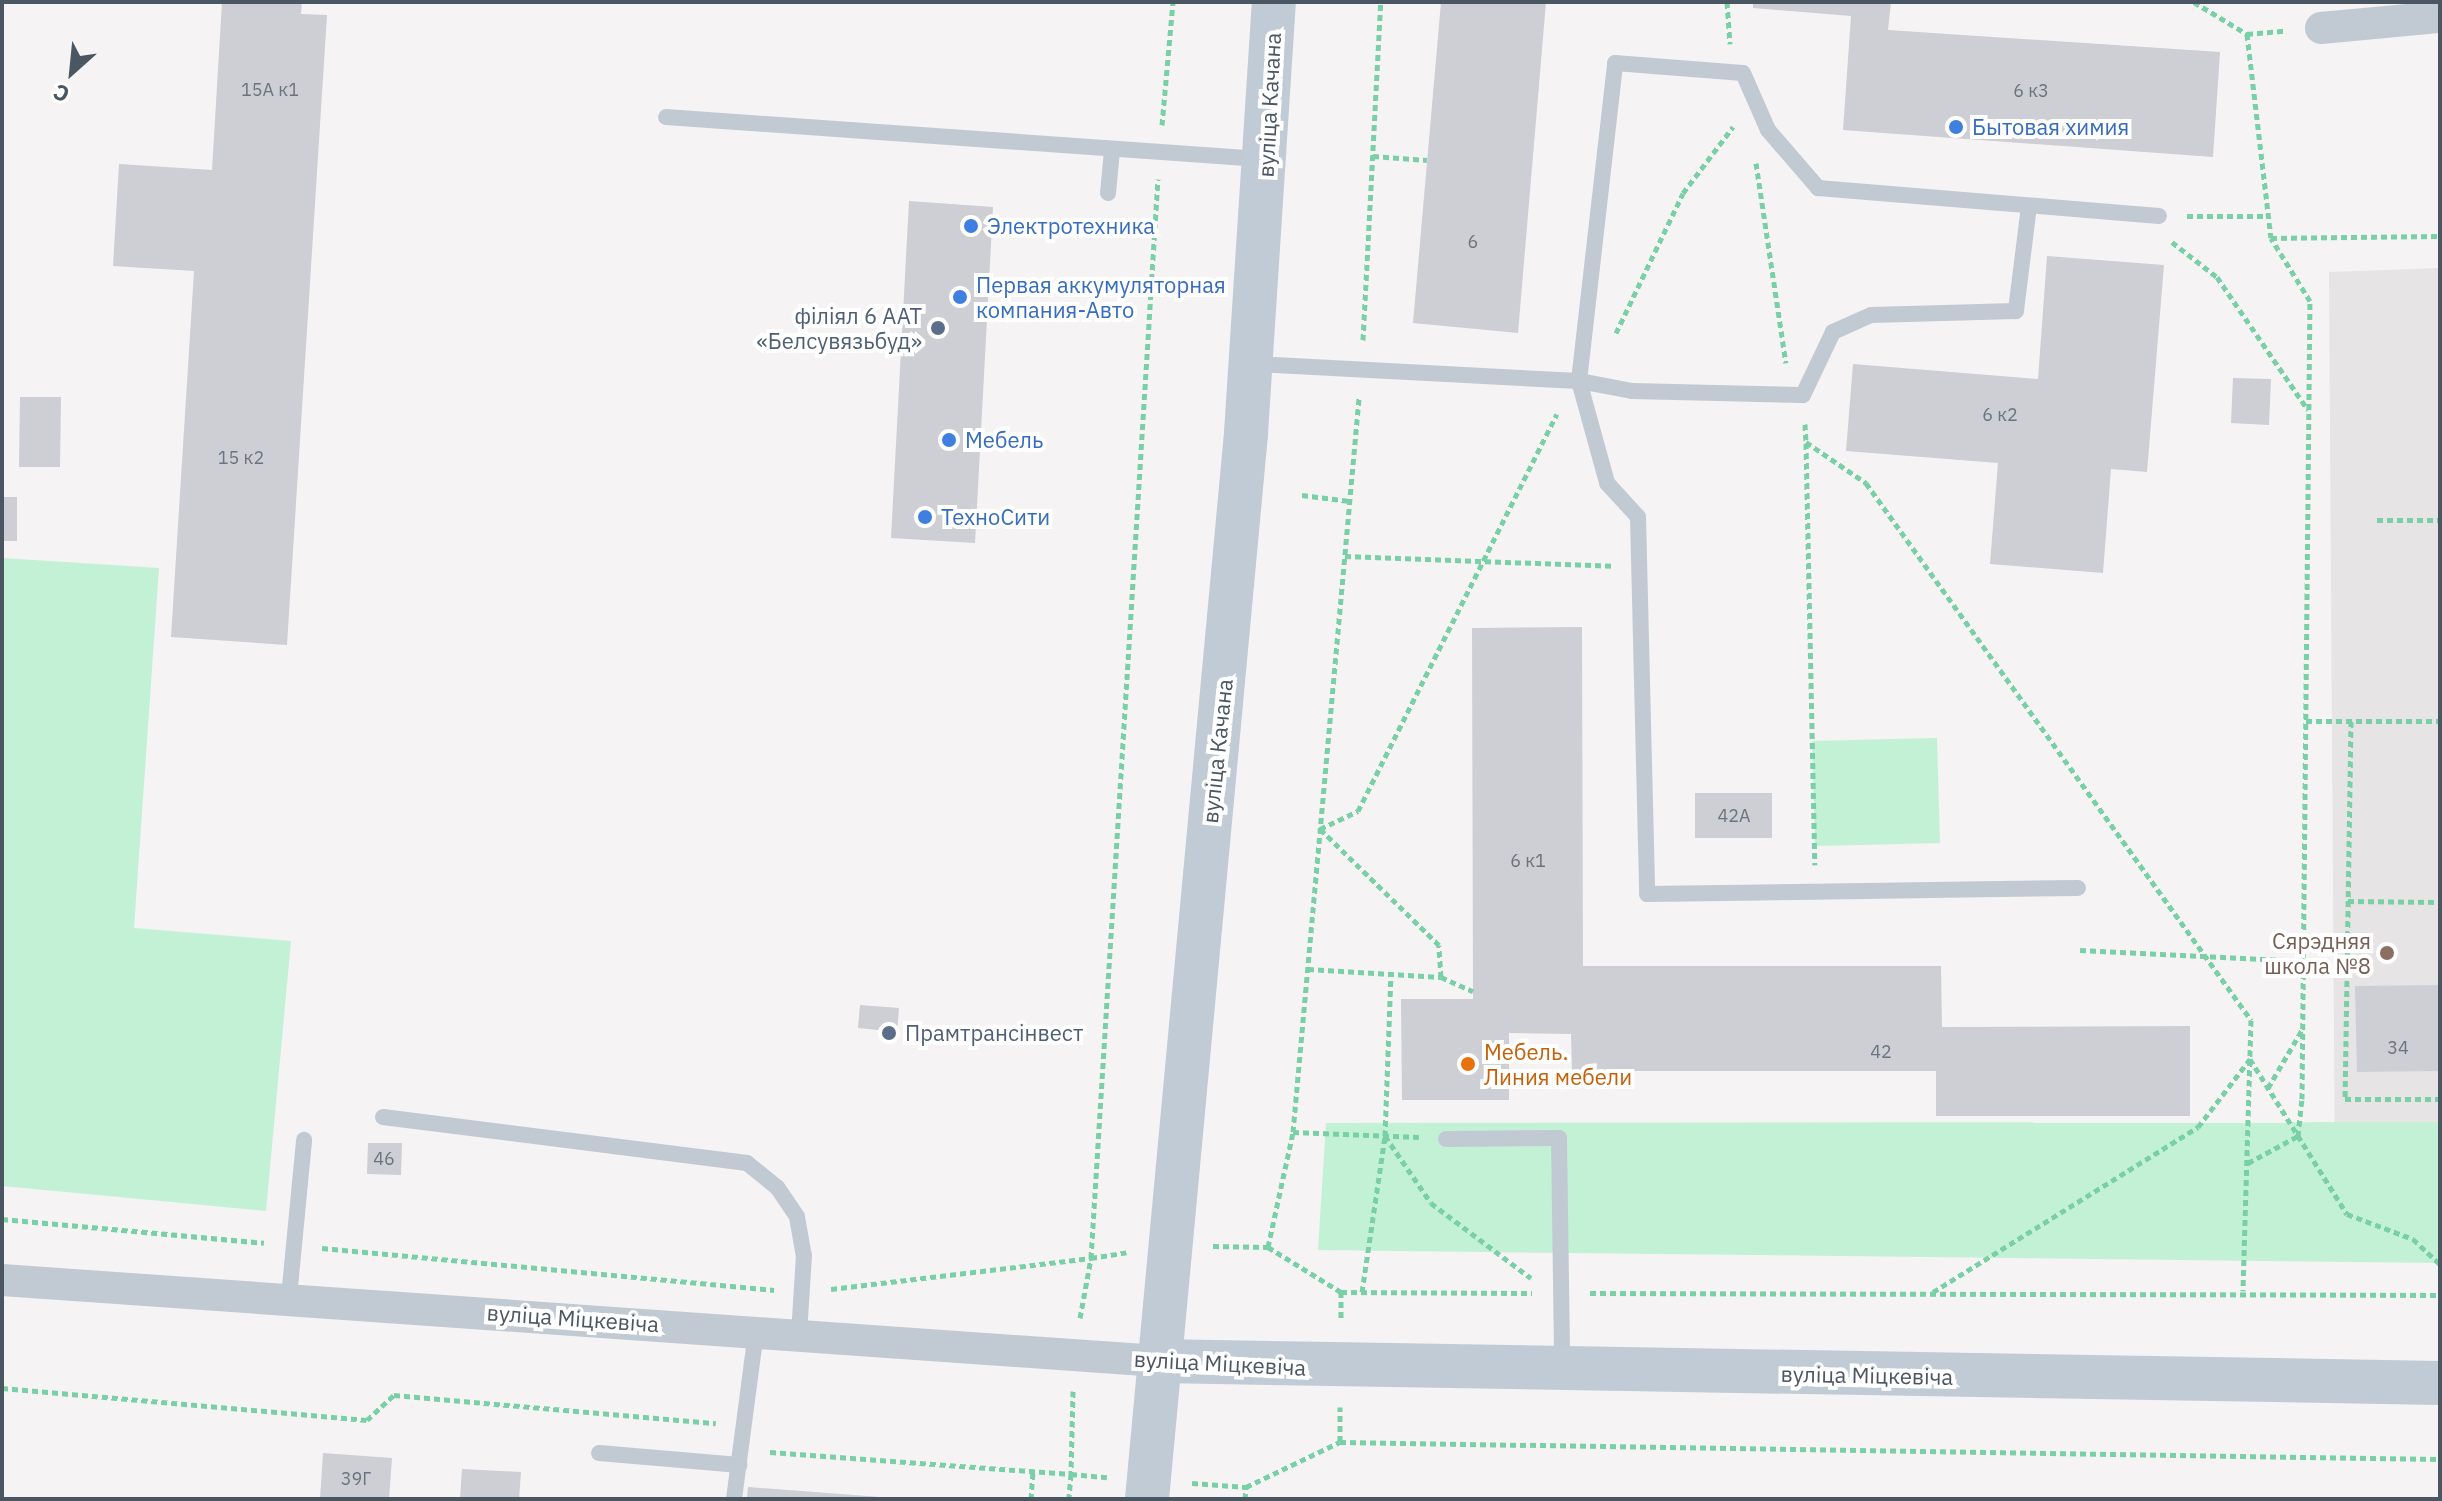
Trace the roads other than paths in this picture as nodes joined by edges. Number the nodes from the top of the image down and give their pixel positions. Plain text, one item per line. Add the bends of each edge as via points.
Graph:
1 (1274, 2) edge
2 (2440, 17) edge
3 (2321, 28) road end
4 (666, 117) dead end
5 (1112, 151) junction
6 (1267, 159) junction
7 (1108, 193) dead end
8 (2029, 206) junction
9 (2159, 216) road end
10 (1252, 364) junction
11 (1585, 382) junction
12 (2078, 888) dead end
13 (383, 1117) dead end
14 (1446, 1139) road end
15 (304, 1140) dead end
16 (2, 1280) edge
17 (289, 1297) junction
18 (756, 1331) junction
19 (799, 1335) junction
20 (1158, 1361) junction
21 (1562, 1371) junction
22 (2440, 1383) edge
23 (599, 1453) dead end
24 (740, 1458) junction
25 (734, 1499) edge
26 (1147, 1499) edge

1 - 6 main road, вуліца Качана
2 - 3 street
4 - 5 lane
5 - 6 lane via 1160,146
5 - 7 lane
6 - 10 main road, вуліца Качана
8 - 9 lane
8 - 11 lane via 2016,311 1871,315 1833,332 1803,395
8 - 11 lane via 1818,188 1768,130 1743,73 1615,63
10 - 11 lane
10 - 20 main road, вуліца Качана
11 - 12 lane via 1607,483 1638,517 1647,894
13 - 19 lane via 747,1163 777,1187 797,1217
14 - 21 lane via 1559,1138
15 - 17 lane
16 - 17 street, вуліца Міцкевіча
17 - 18 street, вуліца Міцкевіча
18 - 19 street, вуліца Міцкевіча
18 - 24 lane
19 - 20 street, вуліца Міцкевіча
20 - 21 main road, вуліца Міцкевіча
20 - 26 main road, вуліца Качана
21 - 22 main road, вуліца Міцкевіча
23 - 24 lane
24 - 25 lane

